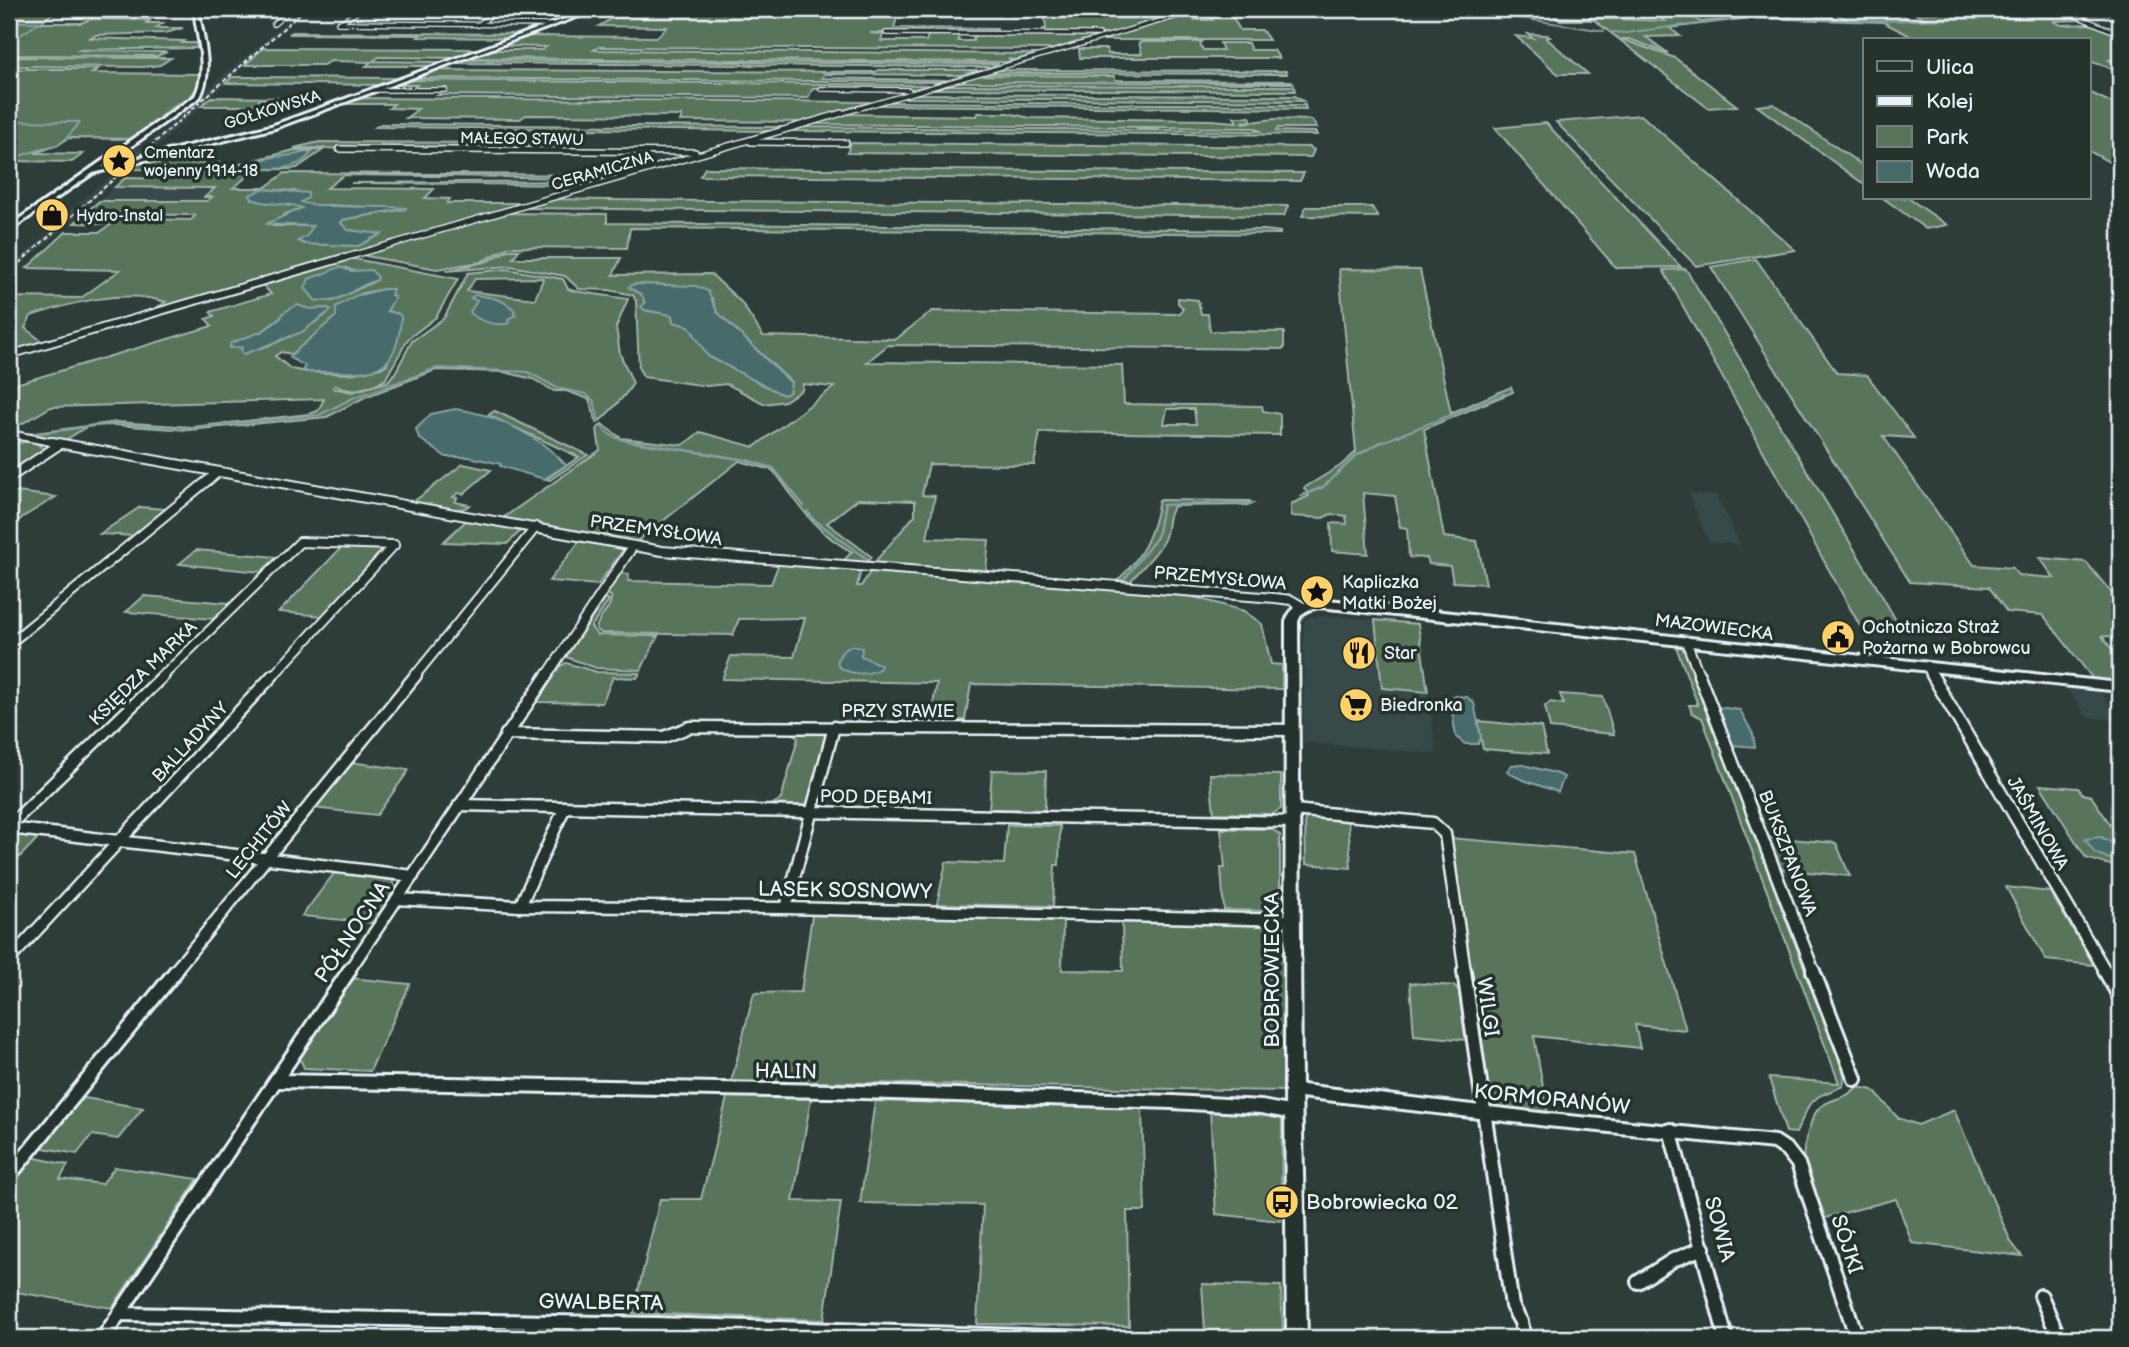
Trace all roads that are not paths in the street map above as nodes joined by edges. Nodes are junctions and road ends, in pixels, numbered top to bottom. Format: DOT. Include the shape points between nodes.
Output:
graph roads {
  1 [pos="195,9"];
  2 [pos="292,9"];
  3 [pos="362,9"];
  4 [pos="500,9"];
  5 [pos="596,9"];
  6 [pos="1201,9"];
  7 [pos="2060,9"];
  8 [pos="274,24"];
  9 [pos="478,25"];
  10 [pos="551,25"];
  11 [pos="886,33"];
  12 [pos="2120,34"];
  13 [pos="1112,35"];
  14 [pos="821,89"];
  15 [pos="374,90"];
  16 [pos="445,90"];
  17 [pos="914,91"];
  18 [pos="743,142"];
  19 [pos="846,143"];
  20 [pos="339,149"];
  21 [pos="704,153"];
  22 [pos="93,171"];
  23 [pos="9,229"];
  24 [pos="9,355"];
  25 [pos="9,434"];
  26 [pos="60,444"];
  27 [pos="218,472"];
  28 [pos="9,478"];
  29 [pos="536,527"];
  30 [pos="300,542"];
  31 [pos="633,546"];
  32 [pos="1303,607"];
  33 [pos="1686,641"];
  34 [pos="9,644"];
  35 [pos="1927,666"];
  36 [pos="2120,687"];
  37 [pos="834,727"];
  38 [pos="1292,730"];
  39 [pos="506,734"];
  40 [pos="459,805"];
  41 [pos="565,807"];
  42 [pos="813,813"];
  43 [pos="1293,816"];
  44 [pos="9,827"];
  45 [pos="119,841"];
  46 [pos="267,858"];
  47 [pos="413,876"];
  48 [pos="397,900"];
  49 [pos="520,906"];
  50 [pos="786,908"];
  51 [pos="1293,920"];
  52 [pos="9,960"];
  53 [pos="2120,997"];
  54 [pos="1855,1079"];
  55 [pos="277,1081"];
  56 [pos="1293,1090"];
  57 [pos="1294,1112"];
  58 [pos="1484,1112"];
  59 [pos="1670,1130"];
  60 [pos="1798,1164"];
  61 [pos="9,1176"];
  62 [pos="1703,1248"];
  63 [pos="1638,1282"];
  64 [pos="2040,1296"];
  65 [pos="120,1314"];
  66 [pos="654,1331"];
  67 [pos="103,1338"];
  68 [pos="1081,1338"];
  69 [pos="1297,1338"];
  70 [pos="1524,1338"];
  71 [pos="1726,1338"];
  72 [pos="1857,1338"];
  73 [pos="2059,1338"];
  1 -- 22 [label="street" via="205,76 202,90 181,110"];
  2 -- 8 [label="street"];
  3 -- 9 [label="street" via="338,23"];
  4 -- 9 [label="street"];
  5 -- 10 [label="street, GOŁKOWSKA"];
  6 -- 13 [label="street, CERAMICZNA"];
  7 -- 12 [label="street"];
  9 -- 10 [label="street"];
  10 -- 15 [label="street, GOŁKOWSKA"];
  11 -- 13 [label="street"];
  13 -- 17 [label="street, CERAMICZNA"];
  14 -- 17 [label="street"];
  15 -- 16 [label="street"];
  15 -- 22 [label="street, GOŁKOWSKA" via="265,129"];
  17 -- 18 [label="street, CERAMICZNA"];
  18 -- 19 [label="street"];
  18 -- 21 [label="street, CERAMICZNA"];
  20 -- 21 [label="street, MAŁEGO STAWU"];
  21 -- 24 [label="street, CERAMICZNA"];
  22 -- 23 [label="street, GOŁKOWSKA"];
  25 -- 26 [label="street, PRZEMYSŁOWA"];
  26 -- 27 [label="street, PRZEMYSŁOWA"];
  26 -- 28 [label="street"];
  27 -- 29 [label="street, PRZEMYSŁOWA"];
  27 -- 34 [label="street"];
  29 -- 31 [label="street, PRZEMYSŁOWA"];
  29 -- 46 [label="street, LECHITÓW"];
  30 -- 44 [label="street, KSIĘDZA MARKA"];
  30 -- 45 [label="street, BALLADYNY" via="394,545"];
  31 -- 32 [label="street, PRZEMYSŁOWA" via="713,556 1275,598"];
  31 -- 39 [label="street, PÓŁNOCNA"];
  32 -- 33 [label="street, MAZOWIECKA" via="1319,603"];
  32 -- 38 [label="street, BOBROWIECKA" via="1292,622"];
  33 -- 35 [label="street, MAZOWIECKA"];
  33 -- 54 [label="street, BUKSZPANOWA"];
  35 -- 36 [label="street, MAZOWIECKA"];
  35 -- 53 [label="street, JAŚMINOWA"];
  37 -- 38 [label="street, PRZY STAWIE"];
  37 -- 39 [label="street, PRZY STAWIE" via="690,727 664,737"];
  37 -- 42 [label="street"];
  38 -- 43 [label="street, BOBROWIECKA"];
  39 -- 40 [label="street, PÓŁNOCNA"];
  40 -- 41 [label="street, POD DĘBAMI"];
  40 -- 47 [label="street, PÓŁNOCNA"];
  41 -- 42 [label="street, POD DĘBAMI"];
  41 -- 49 [label="street"];
  42 -- 43 [label="street, POD DĘBAMI"];
  42 -- 50 [label="street"];
  43 -- 51 [label="street, BOBROWIECKA"];
  43 -- 58 [label="street, WILGI" via="1441,827"];
  44 -- 45 [label="street"];
  45 -- 46 [label="street"];
  45 -- 52 [label="street, BALLADYNY"];
  46 -- 47 [label="street"];
  46 -- 61 [label="street, LECHITÓW"];
  47 -- 48 [label="street, PÓŁNOCNA"];
  48 -- 49 [label="street, LASEK SOSNOWY"];
  48 -- 55 [label="street, PÓŁNOCNA"];
  49 -- 50 [label="street, LASEK SOSNOWY"];
  50 -- 51 [label="street, LASEK SOSNOWY"];
  51 -- 56 [label="street, BOBROWIECKA"];
  55 -- 57 [label="street, HALIN" via="844,1091 1172,1102"];
  55 -- 65 [label="street, PÓŁNOCNA"];
  56 -- 57 [label="street, BOBROWIECKA"];
  56 -- 58 [label="street, KORMORANÓW"];
  57 -- 69 [label="street, BOBROWIECKA"];
  58 -- 59 [label="street, KORMORANÓW"];
  58 -- 70 [label="street, WILGI" via="1512,1306"];
  59 -- 60 [label="street, KORMORANÓW" via="1775,1142"];
  59 -- 62 [label="street, SOWIA"];
  60 -- 72 [label="street, SÓJKI"];
  62 -- 63 [label="street"];
  62 -- 71 [label="street, SOWIA"];
  64 -- 73 [label="street"];
  65 -- 66 [label="street, GWALBERTA"];
  65 -- 67 [label="street, PÓŁNOCNA"];
  66 -- 68 [label="street, GWALBERTA"];
}
